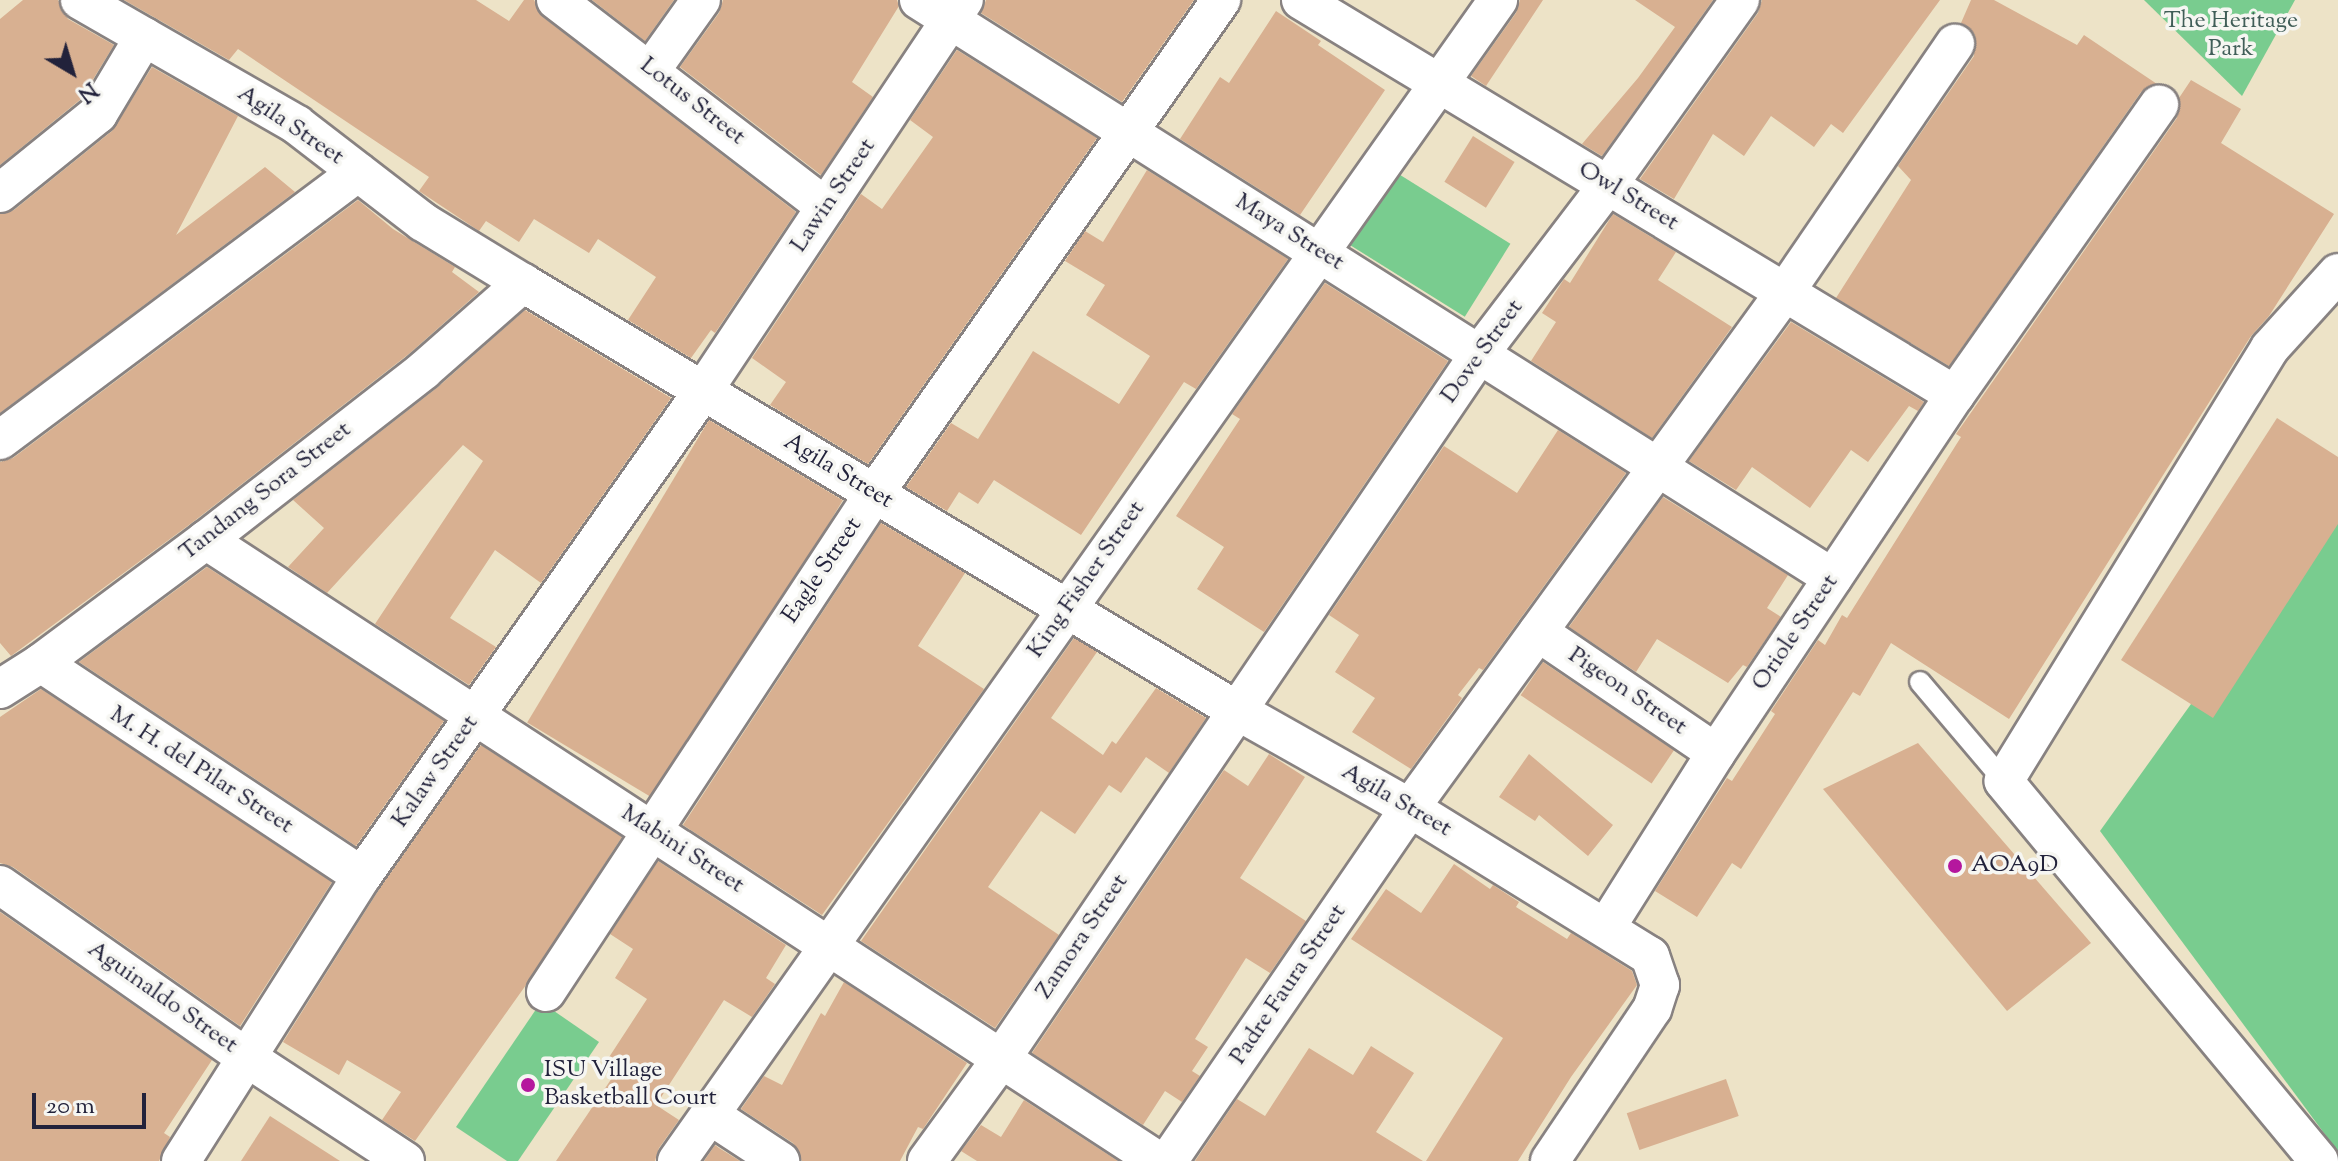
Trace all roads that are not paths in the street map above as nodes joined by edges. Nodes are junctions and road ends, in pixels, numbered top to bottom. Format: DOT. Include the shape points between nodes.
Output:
graph roads {
  1 [pos="80,0"];
  2 [pos="556,0"];
  3 [pos="701,0"];
  4 [pos="919,0"];
  5 [pos="1221,0"];
  6 [pos="1301,0"];
  7 [pos="1498,0"];
  8 [pos="1740,0"];
  9 [pos="958,10"];
  10 [pos="144,37"];
  11 [pos="1955,44"];
  12 [pos="651,70"];
  13 [pos="1438,83"];
  14 [pos="2159,105"];
  15 [pos="1126,131"];
  16 [pos="358,172"];
  17 [pos="1608,185"];
  18 [pos="0,193"];
  19 [pos="826,207"];
  20 [pos="1319,251"];
  21 [pos="2338,273"];
  22 [pos="523,283"];
  23 [pos="1785,292"];
  24 [pos="1480,353"];
  25 [pos="703,391"];
  26 [pos="1955,395"];
  27 [pos="0,440"];
  28 [pos="1660,466"];
  29 [pos="874,494"];
  30 [pos="206,540"];
  31 [pos="1833,578"];
  32 [pos="1067,609"];
  33 [pos="1538,632"];
  34 [pos="41,663"];
  35 [pos="1920,682"];
  36 [pos="0,689"];
  37 [pos="1236,710"];
  38 [pos="476,716"];
  39 [pos="1716,753"];
  40 [pos="2004,781"];
  41 [pos="1410,808"];
  42 [pos="650,830"];
  43 [pos="362,876"];
  44 [pos="0,885"];
  45 [pos="1607,926"];
  46 [pos="829,946"];
  47 [pos="546,992"];
  48 [pos="246,1057"];
  49 [pos="1001,1059"];
  50 [pos="710,1115"];
  51 [pos="181,1161"];
  52 [pos="405,1161"];
  53 [pos="677,1161"];
  54 [pos="780,1161"];
  55 [pos="927,1161"];
  56 [pos="1158,1161"];
  57 [pos="1168,1161"];
  58 [pos="1550,1161"];
  59 [pos="2319,1161"];
  1 -- 10 [label="street, Agila Street"];
  2 -- 12 [label="street, Lotus Street"];
  3 -- 12 [label="street"];
  4 -- 9 [label="street, Maya Street"];
  5 -- 15 [label="street, Eagle Street"];
  6 -- 13 [label="street, Owl Street"];
  7 -- 13 [label="street, King Fisher Street"];
  8 -- 17 [label="street, Dove Street"];
  9 -- 15 [label="street, Maya Street"];
  9 -- 19 [label="street, Lawin Street"];
  10 -- 16 [label="street, Agila Street" via="297,125"];
  10 -- 18 [label="street" via="98,114"];
  11 -- 23 [label="street"];
  12 -- 19 [label="street, Lotus Street"];
  13 -- 17 [label="street, Owl Street"];
  13 -- 20 [label="street, King Fisher Street"];
  14 -- 26 [label="street, Oriole Street"];
  15 -- 20 [label="street, Maya Street"];
  15 -- 29 [label="street, Eagle Street"];
  16 -- 22 [label="street, Agila Street" via="423,222"];
  16 -- 27 [label="street"];
  17 -- 23 [label="street, Owl Street"];
  17 -- 24 [label="street, Dove Street"];
  19 -- 25 [label="street, Lawin Street"];
  20 -- 24 [label="street, Maya Street"];
  20 -- 32 [label="street, King Fisher Street"];
  21 -- 40 [label="street" via="2270,348"];
  22 -- 25 [label="street, Agila Street"];
  22 -- 30 [label="street, Tandang Sora Street" via="424,370"];
  23 -- 26 [label="street, Owl Street"];
  23 -- 28 [label="street"];
  24 -- 28 [label="street, Maya Street"];
  24 -- 37 [label="street, Dove Street"];
  25 -- 29 [label="street, Agila Street"];
  25 -- 38 [label="street, Kalaw Street"];
  26 -- 31 [label="street, Oriole Street"];
  28 -- 31 [label="street, Maya Street"];
  28 -- 33 [label="street"];
  29 -- 32 [label="street, Agila Street"];
  29 -- 42 [label="street, Eagle Street"];
  30 -- 34 [label="street, Tandang Sora Street"];
  30 -- 38 [label="street, Mabini Street"];
  31 -- 39 [label="street, Oriole Street"];
  32 -- 37 [label="street, Agila Street"];
  32 -- 46 [label="street, King Fisher Street"];
  33 -- 39 [label="street, Pigeon Street"];
  33 -- 41 [label="street"];
  34 -- 36 [label="street, Tandang Sora Street"];
  34 -- 43 [label="street, M. H. del Pilar Street"];
  35 -- 40 [label="lane"];
  37 -- 41 [label="street, Agila Street"];
  37 -- 49 [label="street, Zamora Street"];
  38 -- 42 [label="street, Mabini Street"];
  38 -- 43 [label="street, Kalaw Street"];
  39 -- 45 [label="street, Oriole Street"];
  40 -- 59 [label="street"];
  41 -- 45 [label="street, Agila Street"];
  41 -- 57 [label="street, Padre Faura Street"];
  42 -- 46 [label="street, Mabini Street"];
  42 -- 47 [label="street, Eagle Street"];
  43 -- 48 [label="street, Kalaw Street"];
  44 -- 48 [label="street, Aguinaldo Street"];
  45 -- 58 [label="street" via="1650,956 1660,985 1652,1009"];
  46 -- 49 [label="street, Mabini Street"];
  46 -- 50 [label="street, King Fisher Street"];
  48 -- 51 [label="street, Kalaw Street"];
  48 -- 52 [label="street, Aguinaldo Street"];
  49 -- 55 [label="street, Zamora Street"];
  49 -- 56 [label="street, Mabini Street"];
  50 -- 53 [label="street, King Fisher Street"];
  50 -- 54 [label="street"];
}
